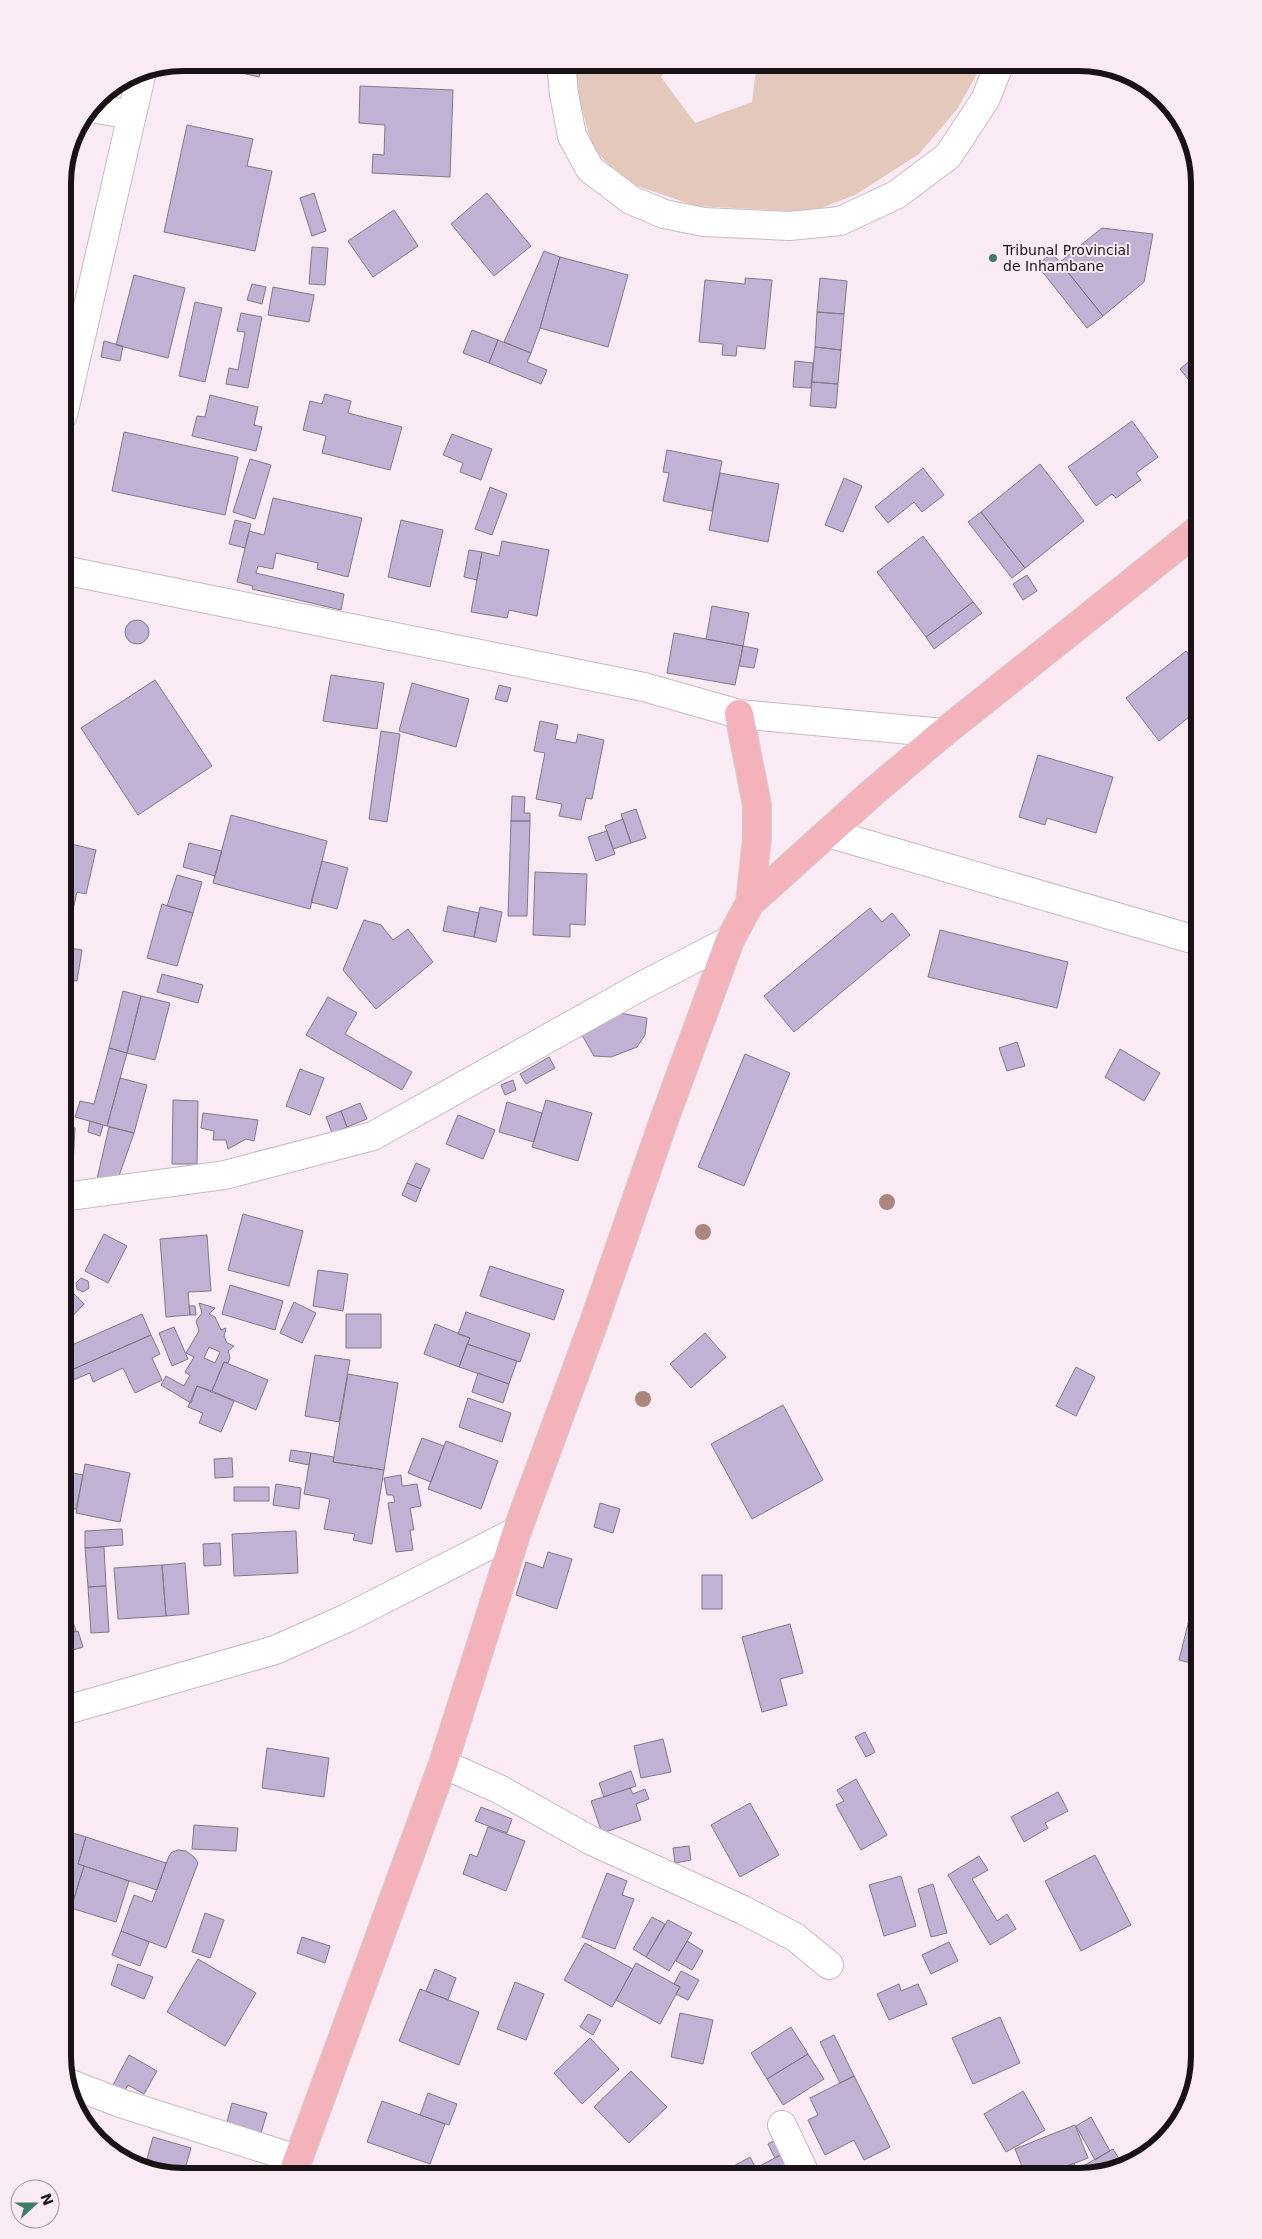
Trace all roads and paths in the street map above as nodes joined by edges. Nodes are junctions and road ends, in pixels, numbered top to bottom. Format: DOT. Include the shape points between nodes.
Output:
graph roads {
  1 [pos="562,71"];
  2 [pos="997,71"];
  3 [pos="140,80"];
  4 [pos="99,109"];
  5 [pos="132,115"];
  6 [pos="71,380"];
  7 [pos="1191,536"];
  8 [pos="71,572"];
  9 [pos="738,714"];
  10 [pos="943,733"];
  11 [pos="828,833"];
  12 [pos="750,903"];
  13 [pos="1191,938"];
  14 [pos="730,940"];
  15 [pos="71,1196"];
  16 [pos="517,1531"];
  17 [pos="71,1708"];
  18 [pos="443,1764"];
  19 [pos="829,1965"];
  20 [pos="75,2086"];
  21 [pos="782,2125"];
  22 [pos="295,2168"];
  23 [pos="802,2168"];
  1 -- 2 [label="street" via="572,136 590,169 632,200 664,214 704,222 789,226 840,221 896,195 948,156 985,100"];
  3 -- 5 [label="street"];
  4 -- 5 [label="street"];
  5 -- 6 [label="street"];
  7 -- 10 [label="main road"];
  8 -- 9 [label="street" via="644,687"];
  9 -- 10 [label="street"];
  9 -- 12 [label="main road" via="757,805"];
  10 -- 11 [label="main road"];
  11 -- 12 [label="main road"];
  11 -- 13 [label="street"];
  12 -- 14 [label="main road"];
  14 -- 15 [label="street" via="373,1136 225,1175"];
  14 -- 16 [label="main road"];
  16 -- 17 [label="street" via="347,1618 275,1650"];
  16 -- 18 [label="main road"];
  18 -- 19 [label="street" via="499,1789 590,1840 795,1937"];
  18 -- 22 [label="main road"];
  20 -- 22 [label="street"];
  21 -- 23 [label="street"];
}
